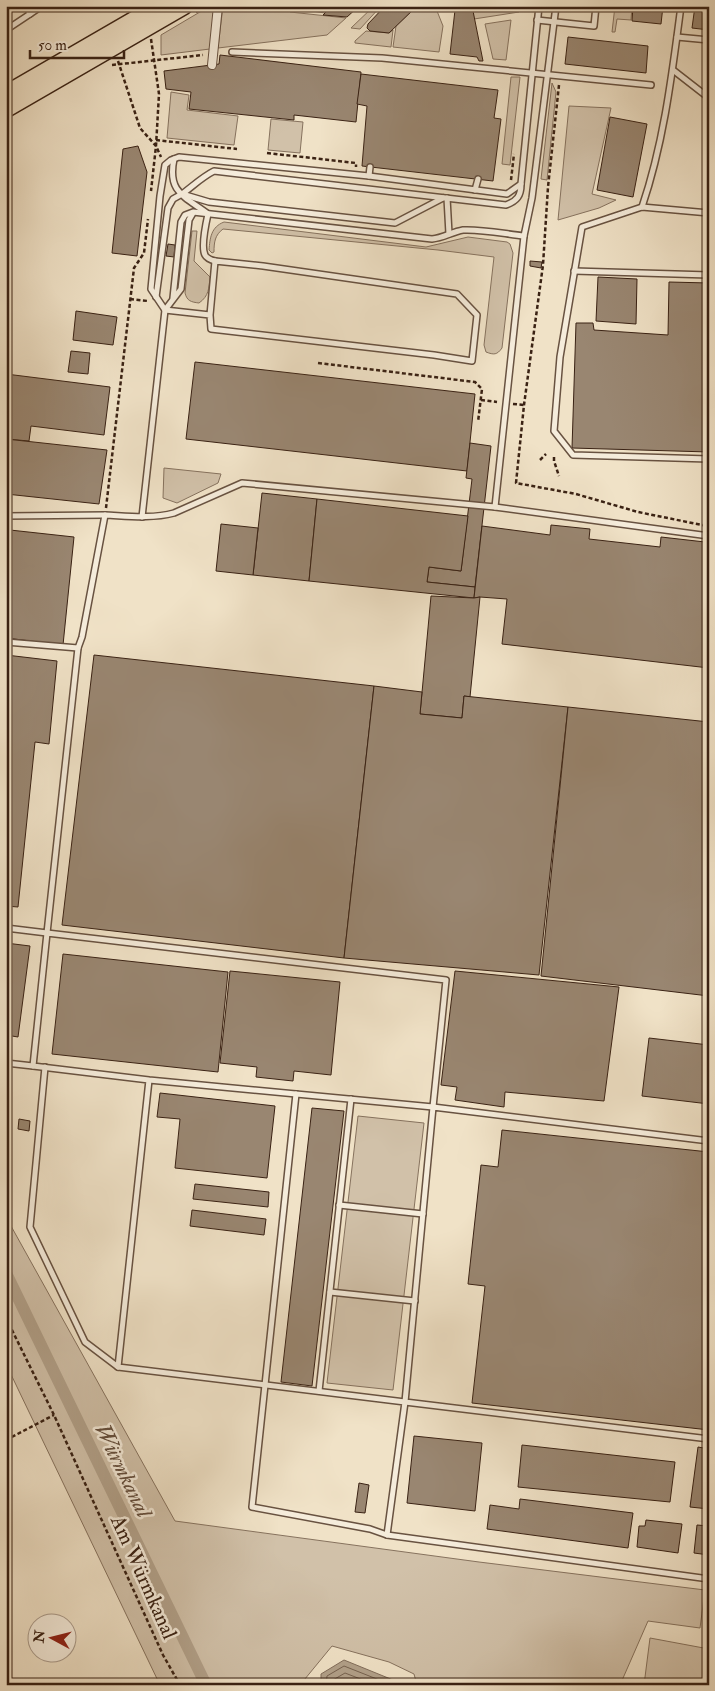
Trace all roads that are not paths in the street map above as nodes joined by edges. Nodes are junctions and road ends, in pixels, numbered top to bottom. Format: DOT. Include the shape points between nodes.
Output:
graph roads {
  1 [pos="27,6"];
  2 [pos="42,6"];
  3 [pos="158,6"];
  4 [pos="184,6"];
  5 [pos="218,6"];
  6 [pos="539,6"];
  7 [pos="556,6"];
  8 [pos="596,6"];
  9 [pos="681,6"];
  10 [pos="30,14"];
  11 [pos="537,20"];
  12 [pos="554,22"];
  13 [pos="6,30"];
  14 [pos="677,37"];
  15 [pos="709,40"];
  16 [pos="232,52"];
  17 [pos="212,65"];
  18 [pos="673,70"];
  19 [pos="532,74"];
  20 [pos="547,75"];
  21 [pos="651,85"];
  22 [pos="6,94"];
  23 [pos="709,98"];
  24 [pos="6,109"];
  25 [pos="174,159"];
  26 [pos="370,167"];
  27 [pos="369,176"];
  28 [pos="478,179"];
  29 [pos="521,184"];
  30 [pos="475,190"];
  31 [pos="182,194"];
  32 [pos="445,198"];
  33 [pos="642,207"];
  34 [pos="709,213"];
  35 [pos="208,214"];
  36 [pos="449,234"];
  37 [pos="524,236"];
  38 [pos="215,261"];
  39 [pos="574,271"];
  40 [pos="709,275"];
  41 [pos="156,297"];
  42 [pos="165,310"];
  43 [pos="210,315"];
  44 [pos="709,459"];
  45 [pos="495,507"];
  46 [pos="105,515"];
  47 [pos="6,516"];
  48 [pos="142,517"];
  49 [pos="709,536"];
  50 [pos="6,642"];
  51 [pos="78,648"];
  52 [pos="6,928"];
  53 [pos="47,933"];
  54 [pos="6,1063"];
  55 [pos="33,1066"];
  56 [pos="45,1068"];
  57 [pos="149,1080"];
  58 [pos="296,1094"];
  59 [pos="351,1099"];
  60 [pos="433,1107"];
  61 [pos="709,1141"];
  62 [pos="339,1205"];
  63 [pos="423,1214"];
  64 [pos="330,1292"];
  65 [pos="415,1302"];
  66 [pos="118,1367"];
  67 [pos="266,1385"];
  68 [pos="319,1391"];
  69 [pos="405,1402"];
  70 [pos="709,1439"];
  71 [pos="387,1535"];
  72 [pos="709,1579"];
  1 -- 10 [label="lane"];
  2 -- 10 [label="lane"];
  3 -- 22 [label="main road"];
  4 -- 24 [label="main road"];
  5 -- 17 [label="street"];
  6 -- 11 [label="lane"];
  7 -- 12 [label="lane"];
  8 -- 12 [label="lane" via="594,26"];
  9 -- 14 [label="lane"];
  10 -- 13 [label="lane"];
  11 -- 12 [label="lane"];
  11 -- 19 [label="lane"];
  12 -- 20 [label="lane"];
  14 -- 15 [label="lane"];
  14 -- 18 [label="lane"];
  16 -- 19 [label="lane" via="382,58"];
  18 -- 23 [label="lane"];
  18 -- 33 [label="lane" via="660,144"];
  19 -- 20 [label="lane"];
  19 -- 29 [label="lane"];
  20 -- 21 [label="lane"];
  20 -- 37 [label="lane" via="531,207"];
  25 -- 27 [label="lane"];
  25 -- 31 [label="lane" via="171,173 174,185"];
  25 -- 41 [label="lane" via="165,165 160,196 151,289"];
  26 -- 27 [label="lane"];
  27 -- 30 [label="lane"];
  28 -- 30 [label="lane"];
  29 -- 30 [label="lane" via="506,194"];
  29 -- 32 [label="lane" via="516,201 506,205"];
  31 -- 32 [label="lane" via="210,202 395,223"];
  31 -- 32 [label="lane" via="214,171"];
  31 -- 35 [label="lane"];
  31 -- 41 [label="lane" via="173,199 168,208"];
  32 -- 36 [label="lane"];
  33 -- 34 [label="lane"];
  33 -- 39 [label="lane" via="582,227"];
  35 -- 36 [label="lane" via="432,239"];
  35 -- 38 [label="lane" via="204,255"];
  35 -- 42 [label="lane" via="193,212 188,220 181,289"];
  36 -- 37 [label="lane" via="464,230"];
  37 -- 45 [label="lane"];
  38 -- 43 [label="lane"];
  38 -- 43 [label="lane" via="457,294 477,315 472,361 212,330"];
  39 -- 40 [label="lane"];
  39 -- 44 [label="lane" via="560,357 554,431 573,455"];
  41 -- 42 [label="lane"];
  42 -- 43 [label="lane"];
  42 -- 48 [label="lane"];
  45 -- 48 [label="lane" via="242,483 174,513"];
  45 -- 49 [label="lane"];
  46 -- 47 [label="lane"];
  46 -- 48 [label="lane"];
  46 -- 51 [label="lane"];
  50 -- 51 [label="lane"];
  51 -- 53 [label="lane"];
  52 -- 53 [label="lane"];
  53 -- 55 [label="lane"];
  53 -- 60 [label="lane" via="446,980"];
  54 -- 55 [label="lane"];
  55 -- 56 [label="lane"];
  56 -- 57 [label="lane"];
  56 -- 66 [label="lane" via="30,1227 85,1342"];
  57 -- 58 [label="lane"];
  57 -- 66 [label="lane"];
  58 -- 59 [label="lane"];
  58 -- 67 [label="lane"];
  59 -- 60 [label="lane"];
  59 -- 62 [label="lane"];
  60 -- 61 [label="lane"];
  60 -- 63 [label="lane"];
  62 -- 63 [label="lane"];
  62 -- 64 [label="lane"];
  63 -- 65 [label="lane"];
  64 -- 65 [label="lane"];
  64 -- 68 [label="lane"];
  65 -- 69 [label="lane"];
  66 -- 67 [label="lane"];
  67 -- 68 [label="lane"];
  67 -- 71 [label="lane" via="252,1507"];
  68 -- 69 [label="lane"];
  69 -- 70 [label="lane"];
  69 -- 71 [label="lane"];
  71 -- 72 [label="lane"];
}
